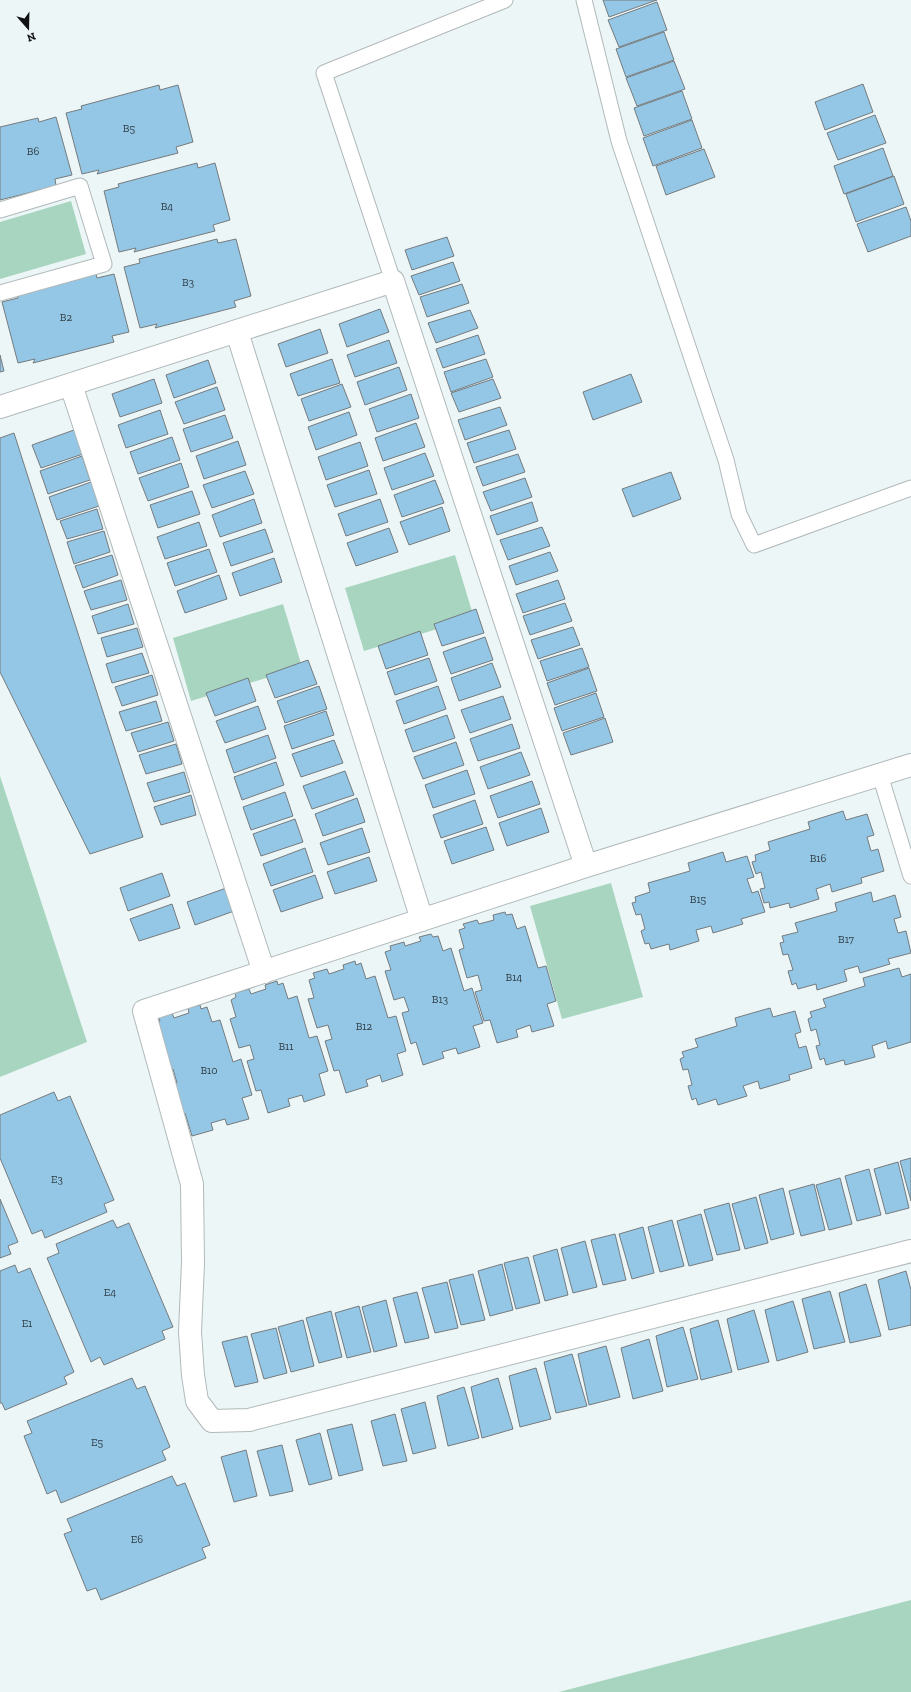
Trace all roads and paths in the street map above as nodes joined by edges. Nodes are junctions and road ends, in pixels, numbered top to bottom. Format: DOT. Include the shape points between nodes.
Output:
graph roads {
  1 [pos="504,0"];
  2 [pos="584,0"];
  3 [pos="0,210"];
  4 [pos="393,281"];
  5 [pos="0,293"];
  6 [pos="237,332"];
  7 [pos="70,385"];
  8 [pos="0,407"];
  9 [pos="911,488"];
  10 [pos="911,765"];
  11 [pos="880,775"];
  12 [pos="586,866"];
  13 [pos="911,876"];
  14 [pos="422,920"];
  15 [pos="264,972"];
  16 [pos="911,1251"];
  1 -- 4 [label="lane" via="324,74"];
  2 -- 9 [label="lane" via="619,141 724,452 739,514 754,545"];
  3 -- 5 [label="lane" via="80,186 104,264"];
  4 -- 6 [label="street"];
  4 -- 12 [label="street"];
  6 -- 7 [label="street"];
  6 -- 14 [label="street"];
  7 -- 8 [label="street"];
  7 -- 15 [label="street"];
  10 -- 11 [label="street"];
  11 -- 12 [label="street"];
  11 -- 13 [label="lane"];
  12 -- 14 [label="street"];
  14 -- 15 [label="street"];
  15 -- 16 [label="street" via="144,1011 192,1184 192,1375 197,1401 212,1421 249,1420"];
}
